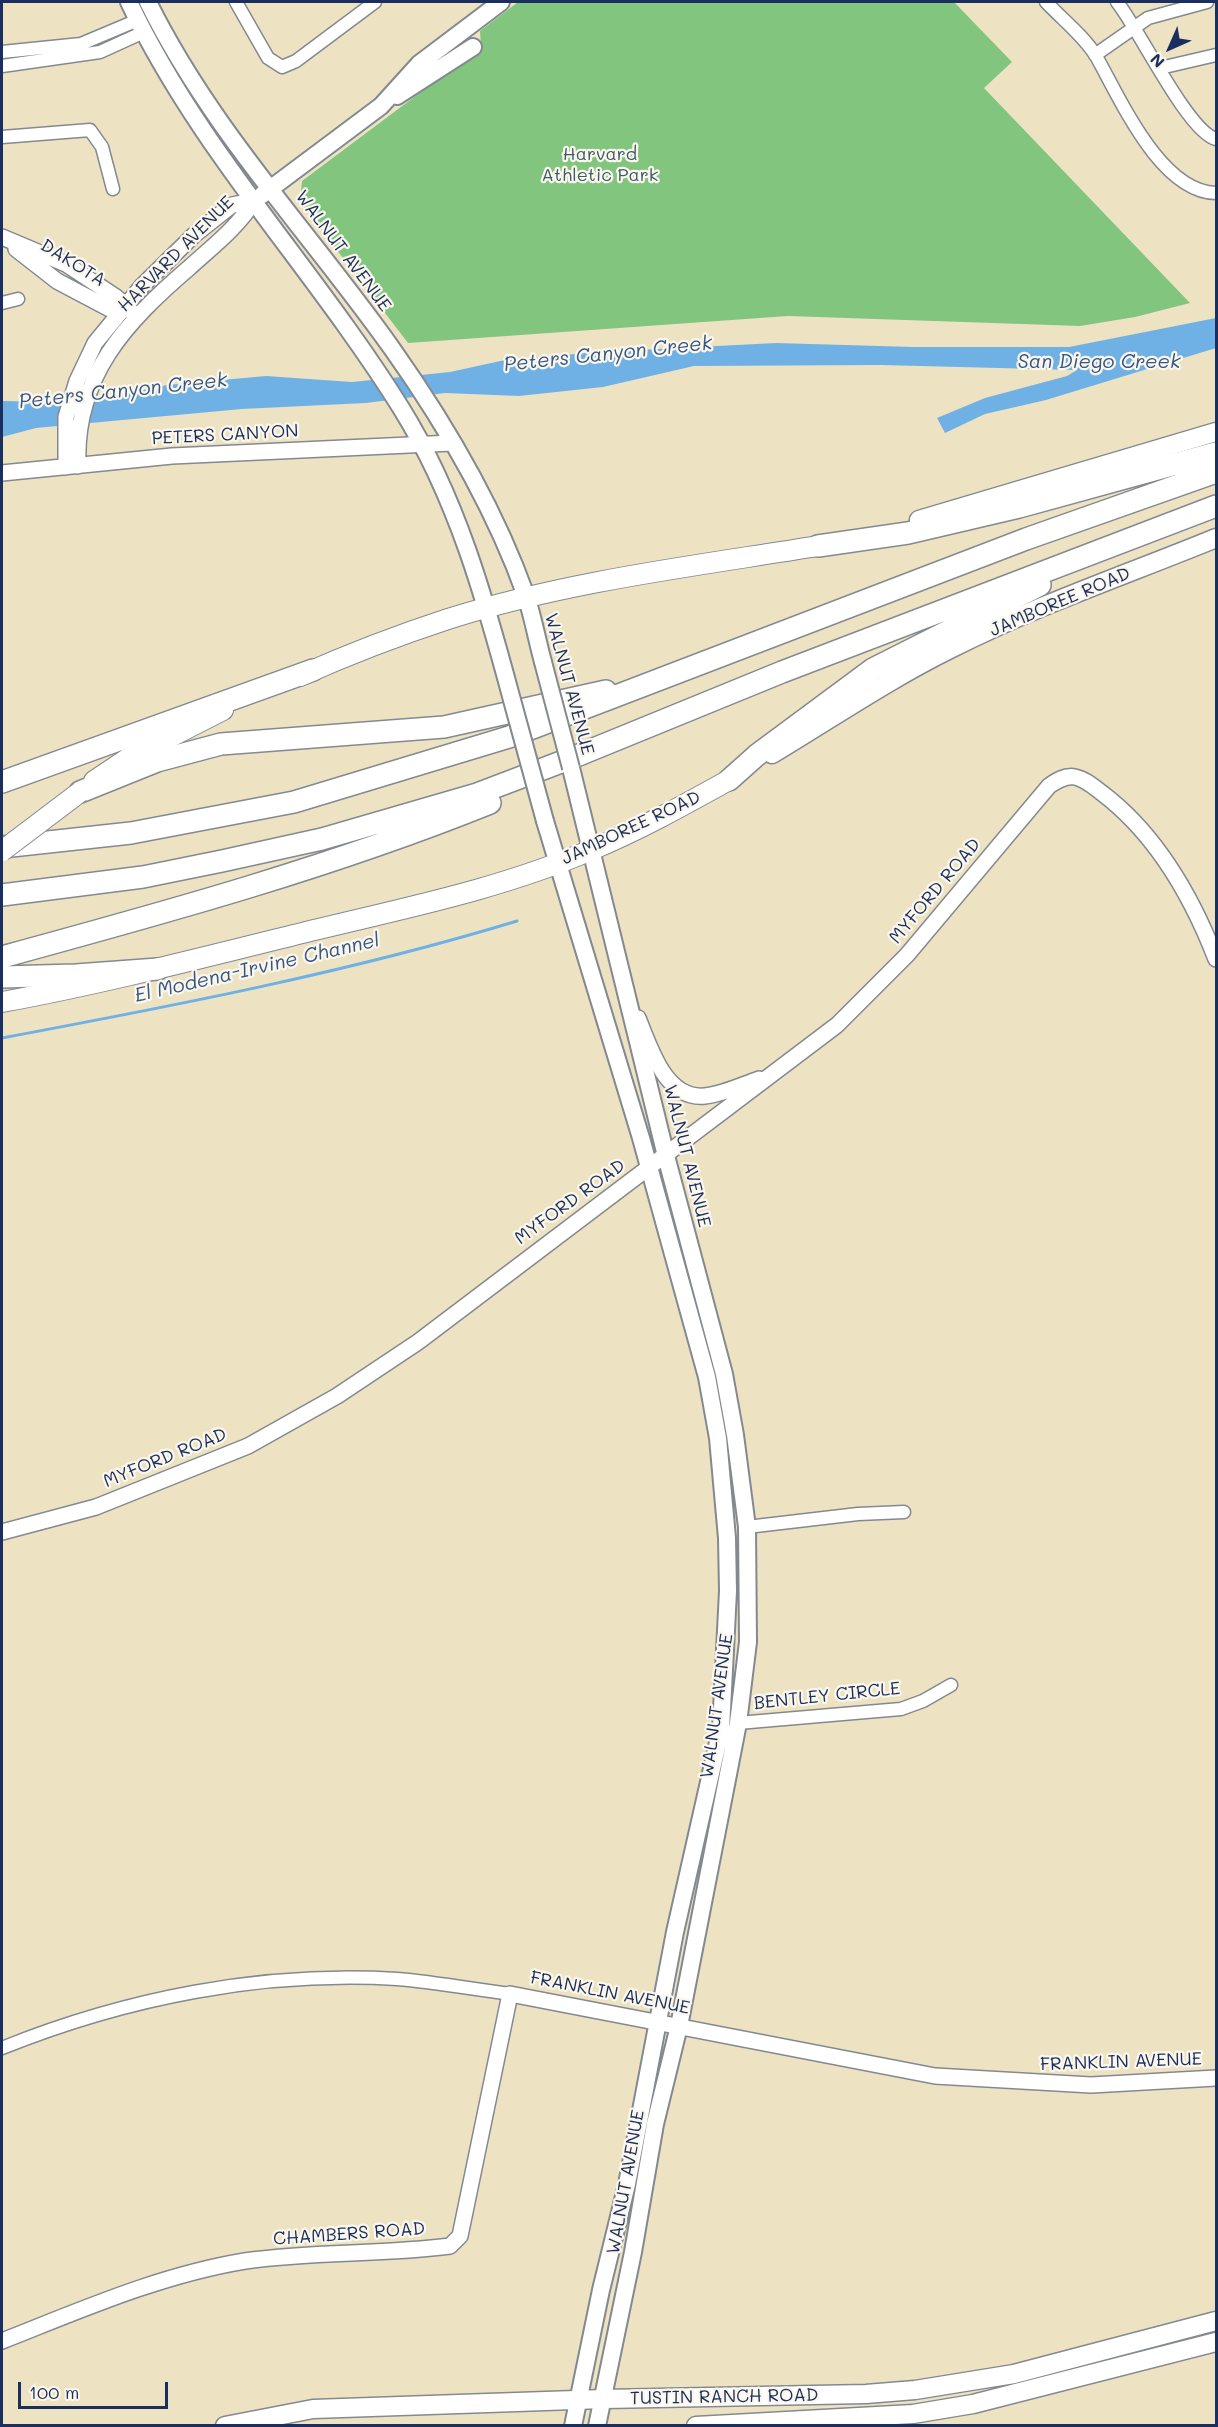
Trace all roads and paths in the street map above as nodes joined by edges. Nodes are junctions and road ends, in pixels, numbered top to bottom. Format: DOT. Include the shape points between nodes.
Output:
graph roads {
  1 [pos="129,2"];
  2 [pos="148,2"];
  3 [pos="236,2"];
  4 [pos="375,2"];
  5 [pos="501,2"];
  6 [pos="1046,2"];
  7 [pos="1117,2"];
  8 [pos="1207,2"];
  9 [pos="141,26"];
  10 [pos="1135,27"];
  11 [pos="473,47"];
  12 [pos="3,52"];
  13 [pos="1095,55"];
  14 [pos="1216,55"];
  15 [pos="4,66"];
  16 [pos="1160,68"];
  17 [pos="381,106"];
  18 [pos="2,137"];
  19 [pos="1216,139"];
  20 [pos="270,188"];
  21 [pos="113,189"];
  22 [pos="1216,193"];
  23 [pos="254,201"];
  24 [pos="3,238"];
  25 [pos="60,262"];
  26 [pos="54,278"];
  27 [pos="18,300"];
  28 [pos="2,303"];
  29 [pos="124,307"];
  30 [pos="138,317"];
  31 [pos="82,386"];
  32 [pos="1216,432"];
  33 [pos="452,443"];
  34 [pos="420,444"];
  35 [pos="1216,453"];
  36 [pos="72,466"];
  37 [pos="1216,471"];
  38 [pos="2,473"];
  39 [pos="1216,506"];
  40 [pos="1216,538"];
  41 [pos="819,546"];
  42 [pos="1078,560"];
  43 [pos="527,598"];
  44 [pos="487,609"];
  45 [pos="313,670"];
  46 [pos="643,688"];
  47 [pos="664,721"];
  48 [pos="729,780"];
  49 [pos="2,782"];
  50 [pos="80,792"];
  51 [pos="2,849"];
  52 [pos="592,850"];
  53 [pos="558,863"];
  54 [pos="2,895"];
  55 [pos="2,957"];
  56 [pos="1216,959"];
  57 [pos="158,969"];
  58 [pos="2,977"];
  59 [pos="623,982"];
  60 [pos="2,1002"];
  61 [pos="770,1075"];
  62 [pos="666,1156"];
  63 [pos="649,1168"];
  64 [pos="904,1512"];
  65 [pos="747,1527"];
  66 [pos="2,1532"];
  67 [pos="951,1685"];
  68 [pos="738,1723"];
  69 [pos="510,1994"];
  70 [pos="657,2022"];
  71 [pos="679,2026"];
  72 [pos="2,2048"];
  73 [pos="1216,2078"];
  74 [pos="614,2237"];
  75 [pos="635,2240"];
  76 [pos="1216,2321"];
  77 [pos="2,2341"];
  78 [pos="1216,2342"];
  79 [pos="604,2399"];
  80 [pos="580,2400"];
  81 [pos="225,2426"];
  82 [pos="573,2426"];
  83 [pos="597,2426"];
  84 [pos="696,2426"];
  1 -- 9 [label="main road, WALNUT AVENUE"];
  2 -- 20 [label="main road, WALNUT AVENUE" via="211,110"];
  3 -- 4 [label="street" via="268,58 282,67 296,61"];
  5 -- 17 [label="main road, HARVARD AVENUE" via="419,64"];
  6 -- 13 [label="street"];
  7 -- 10 [label="street"];
  8 -- 10 [label="street" via="1162,13"];
  9 -- 12 [label="street" via="81,44"];
  9 -- 15 [label="street" via="100,52"];
  9 -- 23 [label="main road, WALNUT AVENUE" via="185,102"];
  10 -- 13 [label="street"];
  10 -- 16 [label="street"];
  11 -- 17 [label="main road"];
  12 -- 15 [label="street"];
  13 -- 22 [label="street" via="1142,140 1192,189"];
  14 -- 16 [label="street"];
  16 -- 19 [label="street" via="1182,106"];
  17 -- 20 [label="main road, HARVARD AVENUE"];
  18 -- 21 [label="street" via="90,130 102,147"];
  20 -- 23 [label="main road, HARVARD AVENUE"];
  20 -- 33 [label="main road, WALNUT AVENUE" via="404,366"];
  23 -- 29 [label="street, HARVARD AVENUE" via="232,205 194,235"];
  23 -- 30 [label="street, HARVARD AVENUE" via="242,221"];
  23 -- 34 [label="main road, WALNUT AVENUE" via="375,369"];
  24 -- 25 [label="street, DAKOTA"];
  24 -- 26 [label="street, DAKOTA"];
  25 -- 26 [label="street"];
  25 -- 29 [label="street, DAKOTA" via="116,297"];
  26 -- 29 [label="street, DAKOTA" via="110,309"];
  27 -- 28 [label="street"];
  29 -- 30 [label="street, DAKOTA"];
  29 -- 31 [label="street, HARVARD AVENUE" via="95,344"];
  30 -- 31 [label="street, HARVARD AVENUE"];
  31 -- 36 [label="street, HARVARD AVENUE" via="66,417"];
  32 -- 41 [label="main road" via="940,515"];
  33 -- 34 [label="street, PETERS CANYON"];
  33 -- 43 [label="main road, WALNUT AVENUE" via="486,504"];
  34 -- 36 [label="street, PETERS CANYON" via="172,456"];
  34 -- 44 [label="main road, WALNUT AVENUE" via="467,546"];
  35 -- 41 [label="highway" via="1019,507 919,530"];
  36 -- 38 [label="street, PETERS CANYON"];
  37 -- 46 [label="highway" via="1026,539"];
  39 -- 42 [label="highway, JAMBOREE ROAD"];
  40 -- 48 [label="main road, JAMBOREE ROAD" via="952,648"];
  41 -- 43 [label="highway" via="613,579"];
  42 -- 47 [label="highway, JAMBOREE ROAD"];
  42 -- 48 [label="highway" via="1041,585 873,669"];
  43 -- 44 [label="highway"];
  43 -- 52 [label="main road, WALNUT AVENUE, bridge"];
  44 -- 45 [label="highway" via="448,619"];
  44 -- 53 [label="main road, WALNUT AVENUE, bridge"];
  45 -- 49 [label="highway"];
  45 -- 50 [label="highway" via="127,759"];
  46 -- 50 [label="highway" via="601,691 444,727 221,744 157,761"];
  46 -- 51 [label="highway" via="509,737 294,802 131,833"];
  47 -- 54 [label="highway" via="477,794 322,839 143,877"];
  47 -- 55 [label="highway" via="528,787 356,854 216,899"];
  48 -- 52 [label="highway, JAMBOREE ROAD"];
  50 -- 51 [label="highway, bridge"];
  52 -- 53 [label="highway, JAMBOREE ROAD"];
  52 -- 59 [label="main road, WALNUT AVENUE"];
  53 -- 57 [label="highway, JAMBOREE ROAD" via="450,897"];
  53 -- 63 [label="main road, WALNUT AVENUE"];
  56 -- 61 [label="street, MYFORD ROAD" via="1187,897 1143,829 1088,782 1073,777 1049,786 907,955 855,1009"];
  57 -- 58 [label="highway"];
  57 -- 60 [label="highway, JAMBOREE ROAD"];
  59 -- 61 [label="street" via="651,1049 677,1089 706,1096"];
  59 -- 62 [label="main road, WALNUT AVENUE"];
  61 -- 62 [label="street, MYFORD ROAD"];
  62 -- 63 [label="street, MYFORD ROAD"];
  62 -- 65 [label="main road, WALNUT AVENUE" via="723,1374"];
  63 -- 66 [label="street, MYFORD ROAD" via="417,1342 289,1424 248,1446 96,1507"];
  63 -- 70 [label="main road, WALNUT AVENUE" via="707,1377 718,1438 728,1538 729,1599 720,1729"];
  64 -- 65 [label="street"];
  65 -- 68 [label="main road, WALNUT AVENUE" via="748,1642"];
  67 -- 68 [label="street, BENTLEY CIRCLE" via="901,1709"];
  68 -- 71 [label="main road, WALNUT AVENUE"];
  69 -- 70 [label="street, FRANKLIN AVENUE"];
  69 -- 72 [label="street, FRANKLIN AVENUE" via="383,1979 232,1986 121,2008"];
  69 -- 77 [label="street, CHAMBERS ROAD" via="460,2236 450,2246 313,2253 242,2262 108,2298"];
  70 -- 71 [label="street, FRANKLIN AVENUE"];
  70 -- 74 [label="main road, WALNUT AVENUE"];
  71 -- 73 [label="street, FRANKLIN AVENUE" via="833,2058 962,2079 1091,2085"];
  71 -- 75 [label="main road, WALNUT AVENUE" via="655,2124"];
  74 -- 75 [label="main road"];
  74 -- 80 [label="main road, WALNUT AVENUE"];
  75 -- 79 [label="main road, WALNUT AVENUE"];
  76 -- 79 [label="main road, TUSTIN RANCH ROAD" via="1014,2374 915,2390"];
  78 -- 84 [label="main road, TUSTIN RANCH ROAD" via="973,2404 913,2414"];
  79 -- 80 [label="main road, TUSTIN RANCH ROAD"];
  79 -- 83 [label="main road, WALNUT AVENUE"];
  80 -- 81 [label="main road, TUSTIN RANCH ROAD" via="313,2409"];
  80 -- 82 [label="main road, WALNUT AVENUE"];
}
